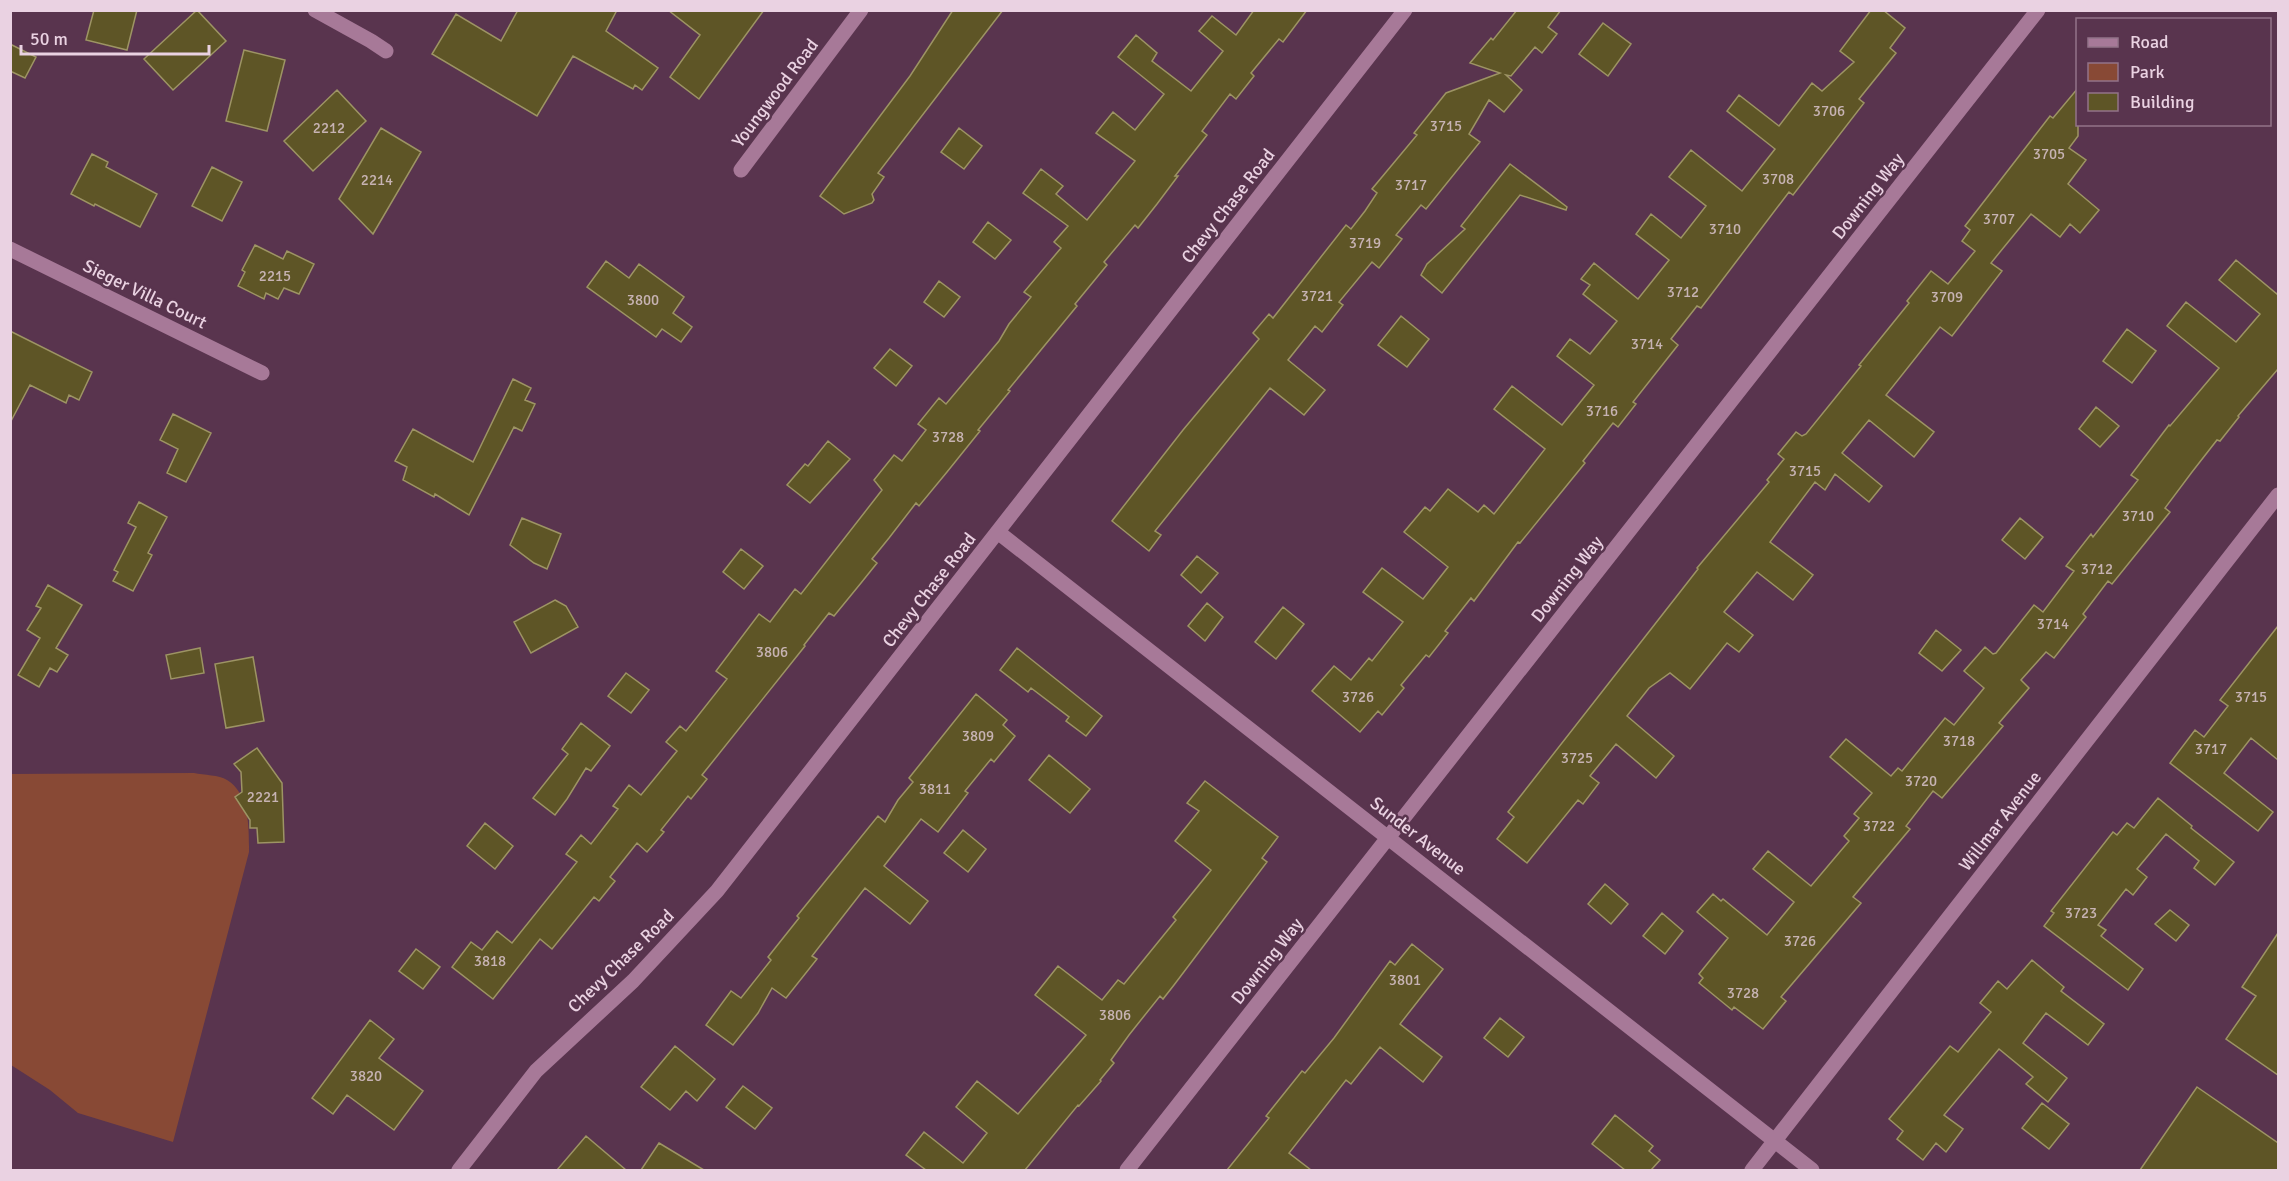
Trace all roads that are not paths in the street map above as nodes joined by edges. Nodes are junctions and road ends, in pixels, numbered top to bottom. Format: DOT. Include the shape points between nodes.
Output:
graph roads {
  1 [pos="315,10"];
  2 [pos="861,10"];
  3 [pos="1405,10"];
  4 [pos="2038,10"];
  5 [pos="386,51"];
  6 [pos="741,170"];
  7 [pos="10,249"];
  8 [pos="262,374"];
  9 [pos="2278,495"];
  10 [pos="999,533"];
  11 [pos="1389,837"];
  12 [pos="1775,1141"];
  13 [pos="459,1170"];
  14 [pos="1127,1170"];
  15 [pos="1752,1170"];
  16 [pos="1812,1170"];
  1 -- 5 [label="street"];
  2 -- 6 [label="street, Youngwood Road"];
  3 -- 10 [label="street, Chevy Chase Road"];
  4 -- 11 [label="street, Downing Way"];
  7 -- 8 [label="street, Sieger Villa Court"];
  9 -- 12 [label="street, Willmar Avenue"];
  10 -- 11 [label="street, Sunder Avenue"];
  10 -- 13 [label="street, Chevy Chase Road" via="717,891 633,981 536,1071"];
  11 -- 12 [label="street, Sunder Avenue"];
  11 -- 14 [label="street, Downing Way"];
  12 -- 15 [label="street, Willmar Avenue"];
  12 -- 16 [label="street, Sunder Avenue"];
}
